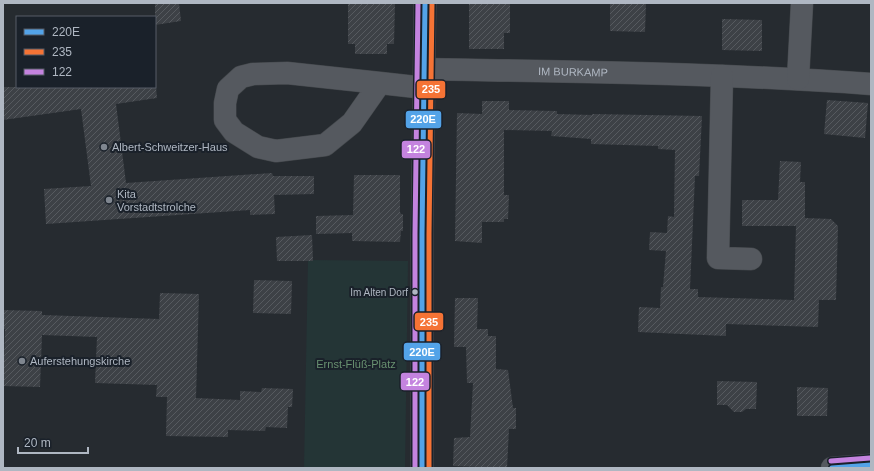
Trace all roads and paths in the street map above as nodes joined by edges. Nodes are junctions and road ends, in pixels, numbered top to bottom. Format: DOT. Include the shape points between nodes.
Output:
graph roads {
  1 [pos="425,3"];
  2 [pos="802,3"];
  3 [pos="722,76"];
  4 [pos="425,78"];
  5 [pos="798,79"];
  6 [pos="380,83"];
  7 [pos="871,84"];
  8 [pos="751,259"];
  9 [pos="871,465"];
  10 [pos="422,468"];
  11 [pos="832,468"];
  1 -- 4 [label="street"];
  2 -- 5 [label="street"];
  3 -- 4 [label="street, IM BURKAMP"];
  3 -- 5 [label="street, IM BURKAMP"];
  3 -- 8 [label="street" via="718,258"];
  4 -- 6 [label="street, IM BURKAMP"];
  4 -- 10 [label="street"];
  5 -- 7 [label="street, IM BURKAMP"];
  6 -- 6 [label="street, IM BURKAMP" via="287,73 252,74 241,77 228,89 225,120 234,132 258,147 276,151 325,145 352,123"];
  9 -- 11 [label="street"];
}
